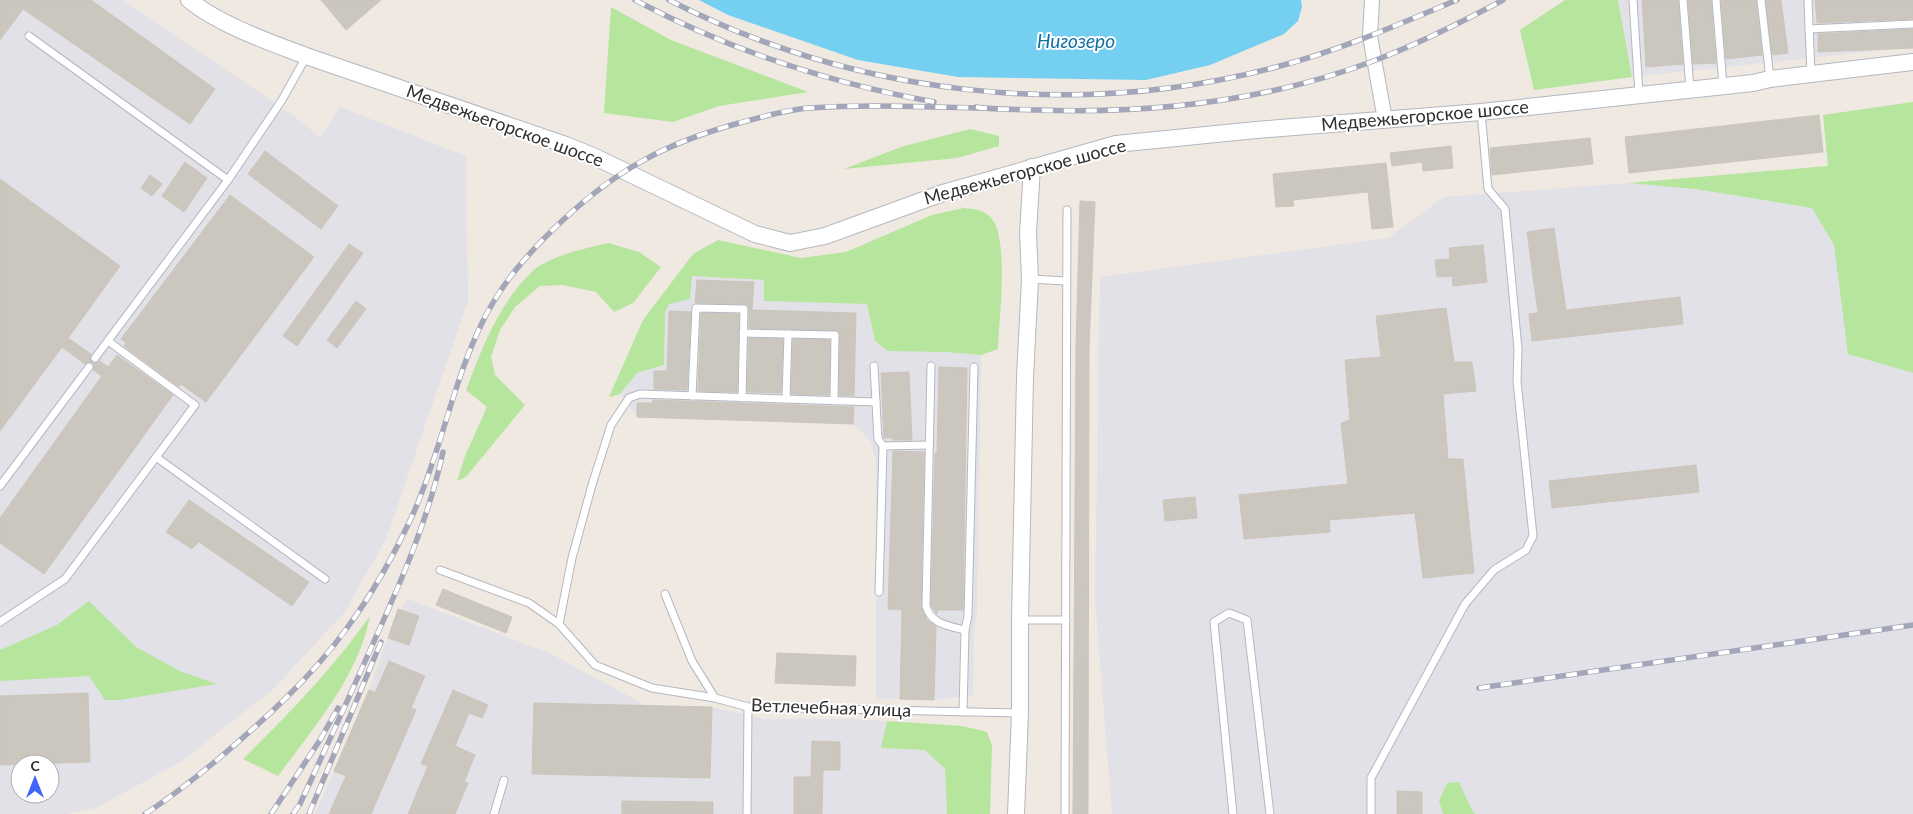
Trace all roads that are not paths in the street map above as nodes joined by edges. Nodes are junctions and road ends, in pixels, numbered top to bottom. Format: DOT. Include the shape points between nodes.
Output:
graph roads {
  1 [pos="189,0"];
  2 [pos="1372,0"];
  3 [pos="1633,0"];
  4 [pos="1683,0"];
  5 [pos="1716,0"];
  6 [pos="1761,0"];
  7 [pos="1808,0"];
  8 [pos="1913,24"];
  9 [pos="1809,28"];
  10 [pos="29,36"];
  11 [pos="306,56"];
  12 [pos="1913,62"];
  13 [pos="1812,74"];
  14 [pos="1770,79"];
  15 [pos="1723,86"];
  16 [pos="1690,89"];
  17 [pos="1639,95"];
  18 [pos="1481,112"];
  19 [pos="1385,120"];
  20 [pos="1032,167"];
  21 [pos="228,180"];
  22 [pos="1067,210"];
  23 [pos="1030,279"];
  24 [pos="1066,281"];
  25 [pos="744,333"];
  26 [pos="788,334"];
  27 [pos="108,341"];
  28 [pos="95,358"];
  29 [pos="874,366"];
  30 [pos="931,366"];
  31 [pos="89,367"];
  32 [pos="974,367"];
  33 [pos="692,396"];
  34 [pos="742,398"];
  35 [pos="786,399"];
  36 [pos="834,401"];
  37 [pos="876,402"];
  38 [pos="929,445"];
  39 [pos="883,446"];
  40 [pos="156,457"];
  41 [pos="0,486"];
  42 [pos="440,570"];
  43 [pos="325,579"];
  44 [pos="879,592"];
  45 [pos="665,594"];
  46 [pos="1020,620"];
  47 [pos="1066,620"];
  48 [pos="0,622"];
  49 [pos="559,624"];
  50 [pos="965,630"];
  51 [pos="715,698"];
  52 [pos="748,707"];
  53 [pos="963,712"];
  54 [pos="1020,714"];
  55 [pos="504,780"];
  56 [pos="494,814"];
  57 [pos="747,814"];
  58 [pos="1016,814"];
  59 [pos="1065,814"];
  60 [pos="1233,814"];
  61 [pos="1270,814"];
  62 [pos="1371,814"];
  1 -- 11 [label="street, Медвежьегорское шоссе" via="234,26"];
  2 -- 19 [label="street" via="1370,36"];
  3 -- 17 [label="lane"];
  4 -- 16 [label="lane"];
  5 -- 15 [label="lane"];
  6 -- 14 [label="lane"];
  7 -- 9 [label="lane"];
  8 -- 9 [label="lane"];
  9 -- 13 [label="lane"];
  10 -- 21 [label="lane"];
  11 -- 20 [label="street, Медвежьегорское шоссе" via="566,145 755,234 790,243 825,236 943,193"];
  11 -- 21 [label="lane" via="282,100"];
  12 -- 13 [label="street, Медвежьегорское шоссе"];
  13 -- 14 [label="street, Медвежьегорское шоссе"];
  14 -- 15 [label="street, Медвежьегорское шоссе"];
  15 -- 16 [label="street, Медвежьегорское шоссе"];
  16 -- 17 [label="street, Медвежьегорское шоссе"];
  17 -- 18 [label="street, Медвежьегорское шоссе"];
  18 -- 19 [label="street, Медвежьегорское шоссе"];
  18 -- 62 [label="lane" via="1488,189 1505,209 1518,349 1517,381 1533,536 1526,550 1494,570 1465,604 1371,778"];
  19 -- 20 [label="street, Медвежьегорское шоссе" via="1116,144"];
  20 -- 23 [label="street" via="1028,233"];
  21 -- 27 [label="lane"];
  22 -- 24 [label="lane"];
  23 -- 24 [label="lane"];
  23 -- 46 [label="street"];
  24 -- 47 [label="lane"];
  25 -- 26 [label="lane"];
  25 -- 33 [label="lane" via="744,309 696,308"];
  25 -- 34 [label="lane"];
  26 -- 35 [label="lane"];
  26 -- 36 [label="lane" via="835,335"];
  27 -- 28 [label="lane"];
  27 -- 40 [label="lane" via="195,405"];
  29 -- 37 [label="lane"];
  30 -- 38 [label="lane"];
  31 -- 41 [label="lane"];
  32 -- 50 [label="lane" via="968,616"];
  33 -- 34 [label="lane"];
  33 -- 49 [label="lane" via="640,394 629,398 611,425 572,558"];
  34 -- 35 [label="lane"];
  35 -- 36 [label="lane"];
  36 -- 37 [label="lane"];
  37 -- 39 [label="lane" via="878,439"];
  38 -- 39 [label="lane"];
  38 -- 50 [label="lane" via="926,606 928,614 939,624"];
  39 -- 44 [label="lane"];
  40 -- 43 [label="lane"];
  40 -- 48 [label="lane" via="65,579"];
  42 -- 49 [label="lane, Ветлечебная улица" via="529,603"];
  45 -- 51 [label="lane" via="692,661"];
  46 -- 47 [label="lane"];
  46 -- 54 [label="street"];
  47 -- 59 [label="lane"];
  49 -- 51 [label="lane, Ветлечебная улица" via="595,666 652,688"];
  50 -- 53 [label="lane"];
  51 -- 52 [label="lane, Ветлечебная улица"];
  52 -- 53 [label="lane, Ветлечебная улица"];
  52 -- 57 [label="lane"];
  53 -- 54 [label="lane, Ветлечебная улица"];
  54 -- 58 [label="street"];
  55 -- 56 [label="lane"];
  60 -- 61 [label="lane" via="1214,622 1230,613 1247,620"];
}
